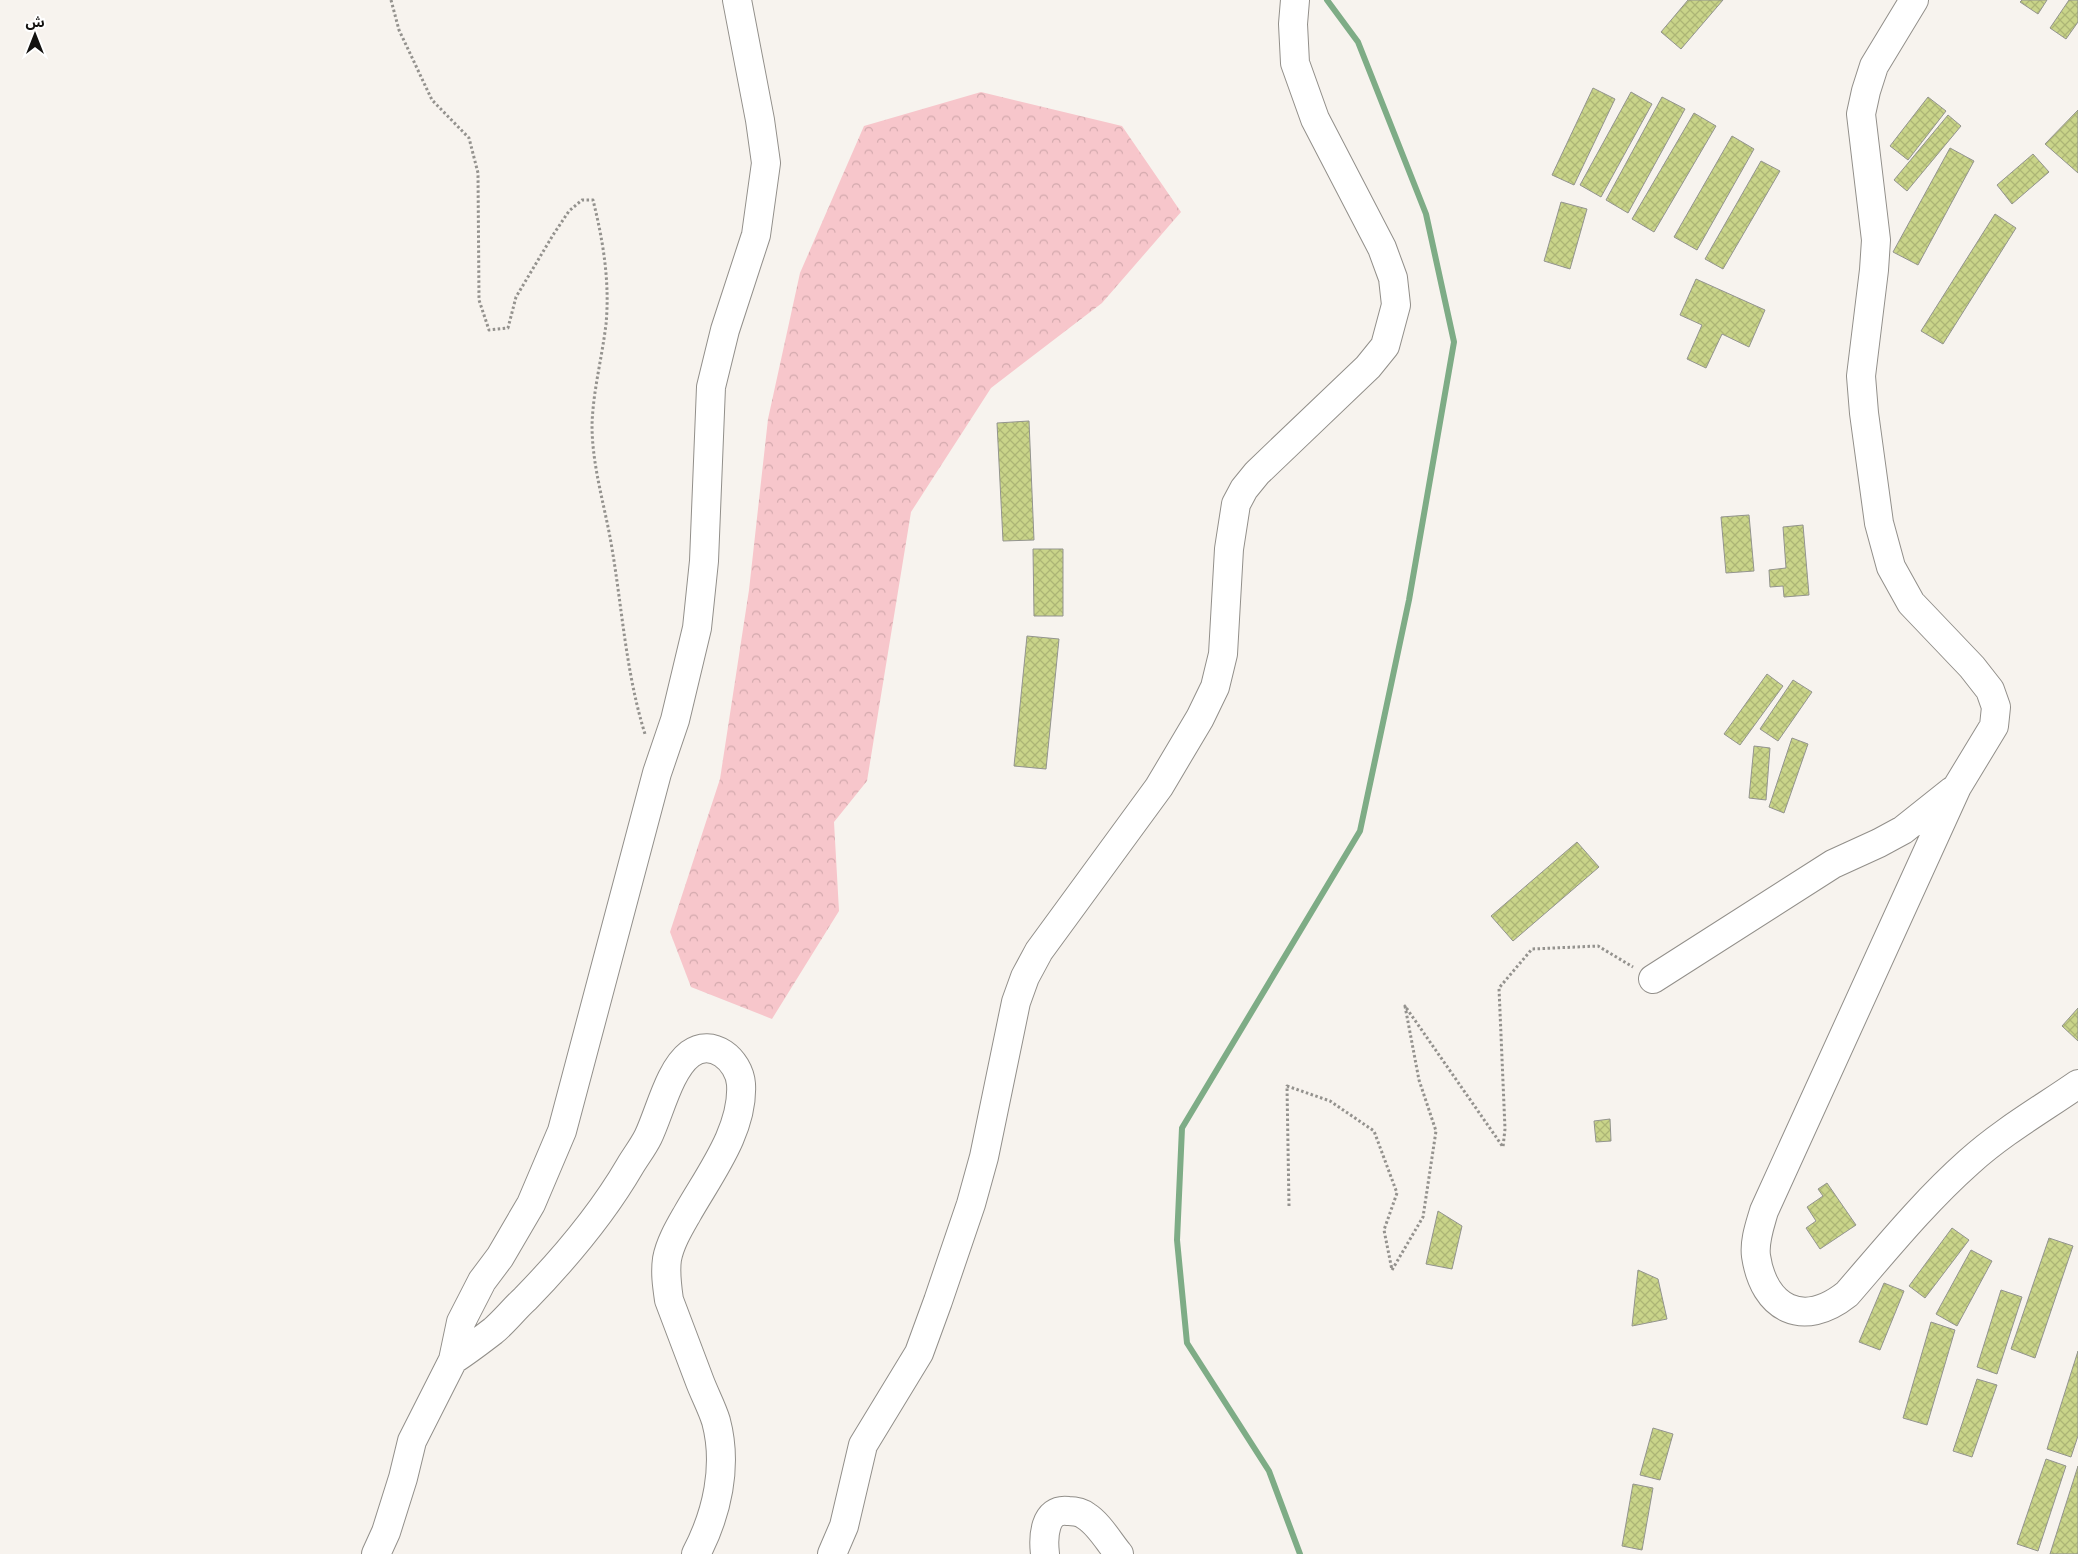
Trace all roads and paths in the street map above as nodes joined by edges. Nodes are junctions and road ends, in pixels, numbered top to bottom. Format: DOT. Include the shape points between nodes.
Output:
graph roads {
  1 [pos="391,0"];
  2 [pos="736,0"];
  3 [pos="1295,0"];
  4 [pos="1914,0"];
  5 [pos="646,738"];
  6 [pos="1957,787"];
  7 [pos="1653,979"];
  8 [pos="2078,1084"];
  9 [pos="1289,1206"];
  10 [pos="453,1360"];
  11 [pos="376,1554"];
  12 [pos="696,1554"];
  13 [pos="832,1554"];
  14 [pos="1045,1554"];
  15 [pos="1119,1554"];
  1 -- 5 [label="path" via="399,30 432,100 470,138 478,173 478,300 489,330 508,328 516,297 552,235 569,211 582,200 593,200 602,232 606,271 606,322 592,426 597,479 610,536 626,655"];
  2 -- 10 [label="street" via="766,163 756,234 725,330 711,387 704,561 697,628 676,720 657,773 562,1131 531,1204 461,1322"];
  3 -- 13 [label="street" via="1295,63 1315,119 1382,248 1393,278 1396,305 1385,346 1368,367 1257,473 1236,504 1229,549 1223,654 1215,687 1159,787 1039,952 1025,977 1016,1002 984,1157 968,1213 919,1353 863,1445 844,1526"];
  4 -- 6 [label="street" via="1874,66 1861,114 1876,240 1861,376 1879,523 1891,568 1911,602 1984,682 1996,708 1994,726"];
  6 -- 7 [label="street" via="1902,830 1833,864"];
  6 -- 8 [label="street" via="1764,1211 1757,1234 1756,1255 1761,1276 1770,1293 1793,1310 1807,1313 1834,1304 1969,1161"];
  7 -- 9 [label="path" via="1598,946 1532,949 1498,988 1502,1147 1405,1006 1420,1080 1436,1131 1423,1217 1392,1270 1384,1230 1397,1193 1374,1131 1330,1101 1287,1086"];
  10 -- 11 [label="street" via="412,1441 386,1532"];
  10 -- 12 [label="street" via="494,1330 559,1264 626,1174 647,1138 684,1058 703,1048 728,1057 740,1080 742,1097 738,1117 673,1239 667,1258 669,1300 716,1421 720,1444 716,1504 706,1536"];
  14 -- 15 [label="street" via="1048,1519 1064,1510 1086,1515"];
}
